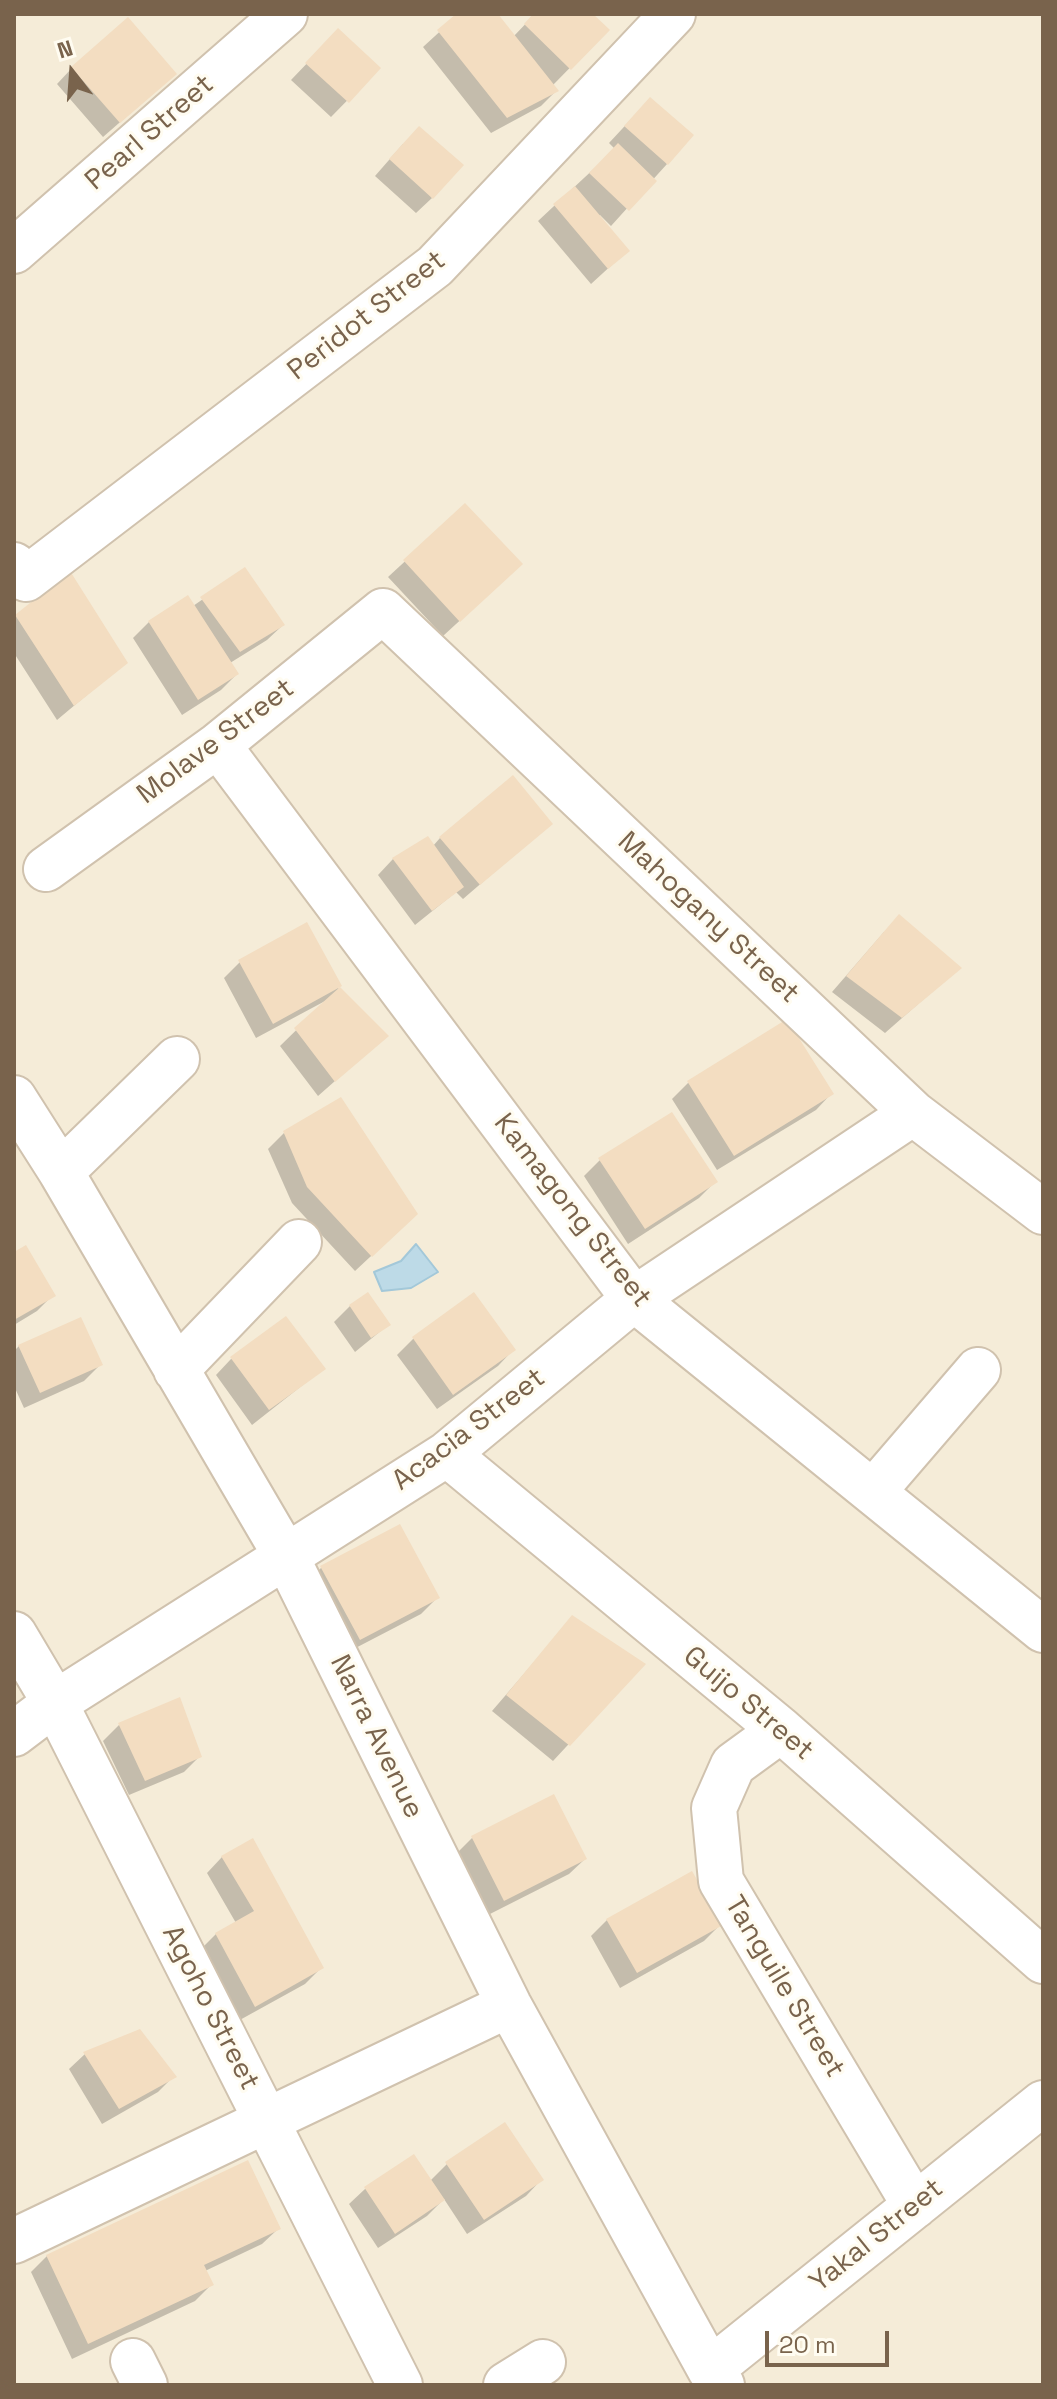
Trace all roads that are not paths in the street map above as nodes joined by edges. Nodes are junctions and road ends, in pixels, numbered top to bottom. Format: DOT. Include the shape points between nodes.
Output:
graph roads {
  1 [pos="285,14"];
  2 [pos="672,14"];
  3 [pos="14,251"];
  4 [pos="20,572"];
  5 [pos="383,611"];
  6 [pos="218,745"];
  7 [pos="46,869"];
  8 [pos="177,1059"];
  9 [pos="14,1098"];
  10 [pos="913,1113"];
  11 [pos="61,1172"];
  12 [pos="1043,1212"];
  13 [pos="299,1242"];
  14 [pos="634,1299"];
  15 [pos="176,1370"];
  16 [pos="978,1370"];
  17 [pos="447,1454"];
  18 [pos="873,1492"];
  19 [pos="287,1558"];
  20 [pos="1043,1630"];
  21 [pos="14,1634"];
  22 [pos="55,1703"];
  23 [pos="781,1730"];
  24 [pos="14,1734"];
  25 [pos="1043,1961"];
  26 [pos="509,2005"];
  27 [pos="1043,2103"];
  28 [pos="268,2123"];
  29 [pos="915,2206"];
  30 [pos="14,2241"];
  31 [pos="543,2362"];
  32 [pos="716,2377"];
  33 [pos="400,2385"];
  34 [pos="506,2385"];
  1 -- 3 [label="street, Pearl Street"];
  2 -- 4 [label="street, Peridot Street" via="435,266"];
  5 -- 6 [label="street, Molave Street"];
  5 -- 10 [label="street, Mahogany Street"];
  6 -- 7 [label="street, Molave Street"];
  6 -- 14 [label="street, Kamagong Street"];
  8 -- 11 [label="street"];
  9 -- 11 [label="street, Narra Avenue"];
  10 -- 12 [label="street, Mahogany Street"];
  10 -- 14 [label="street, Acacia Street"];
  11 -- 15 [label="street, Narra Avenue"];
  13 -- 15 [label="street"];
  14 -- 17 [label="street, Acacia Street"];
  14 -- 18 [label="street, Kamagong Street"];
  15 -- 19 [label="street, Narra Avenue"];
  16 -- 18 [label="street"];
  17 -- 19 [label="street, Acacia Street"];
  17 -- 23 [label="street, Guijo Street"];
  18 -- 20 [label="street, Kamagong Street"];
  19 -- 22 [label="street, Acacia Street"];
  19 -- 26 [label="street, Narra Avenue"];
  21 -- 22 [label="street, Agoho Street"];
  22 -- 24 [label="street, Acacia Street"];
  22 -- 28 [label="street, Agoho Street"];
  23 -- 25 [label="street, Guijo Street"];
  23 -- 29 [label="street, Tanguile Street" via="733,1765 714,1808 721,1881"];
  26 -- 28 [label="street"];
  26 -- 32 [label="street, Narra Avenue"];
  27 -- 29 [label="street, Yakal Street"];
  28 -- 30 [label="street"];
  28 -- 33 [label="street, Agoho Street"];
  29 -- 32 [label="street, Yakal Street"];
  31 -- 34 [label="street"];
}
